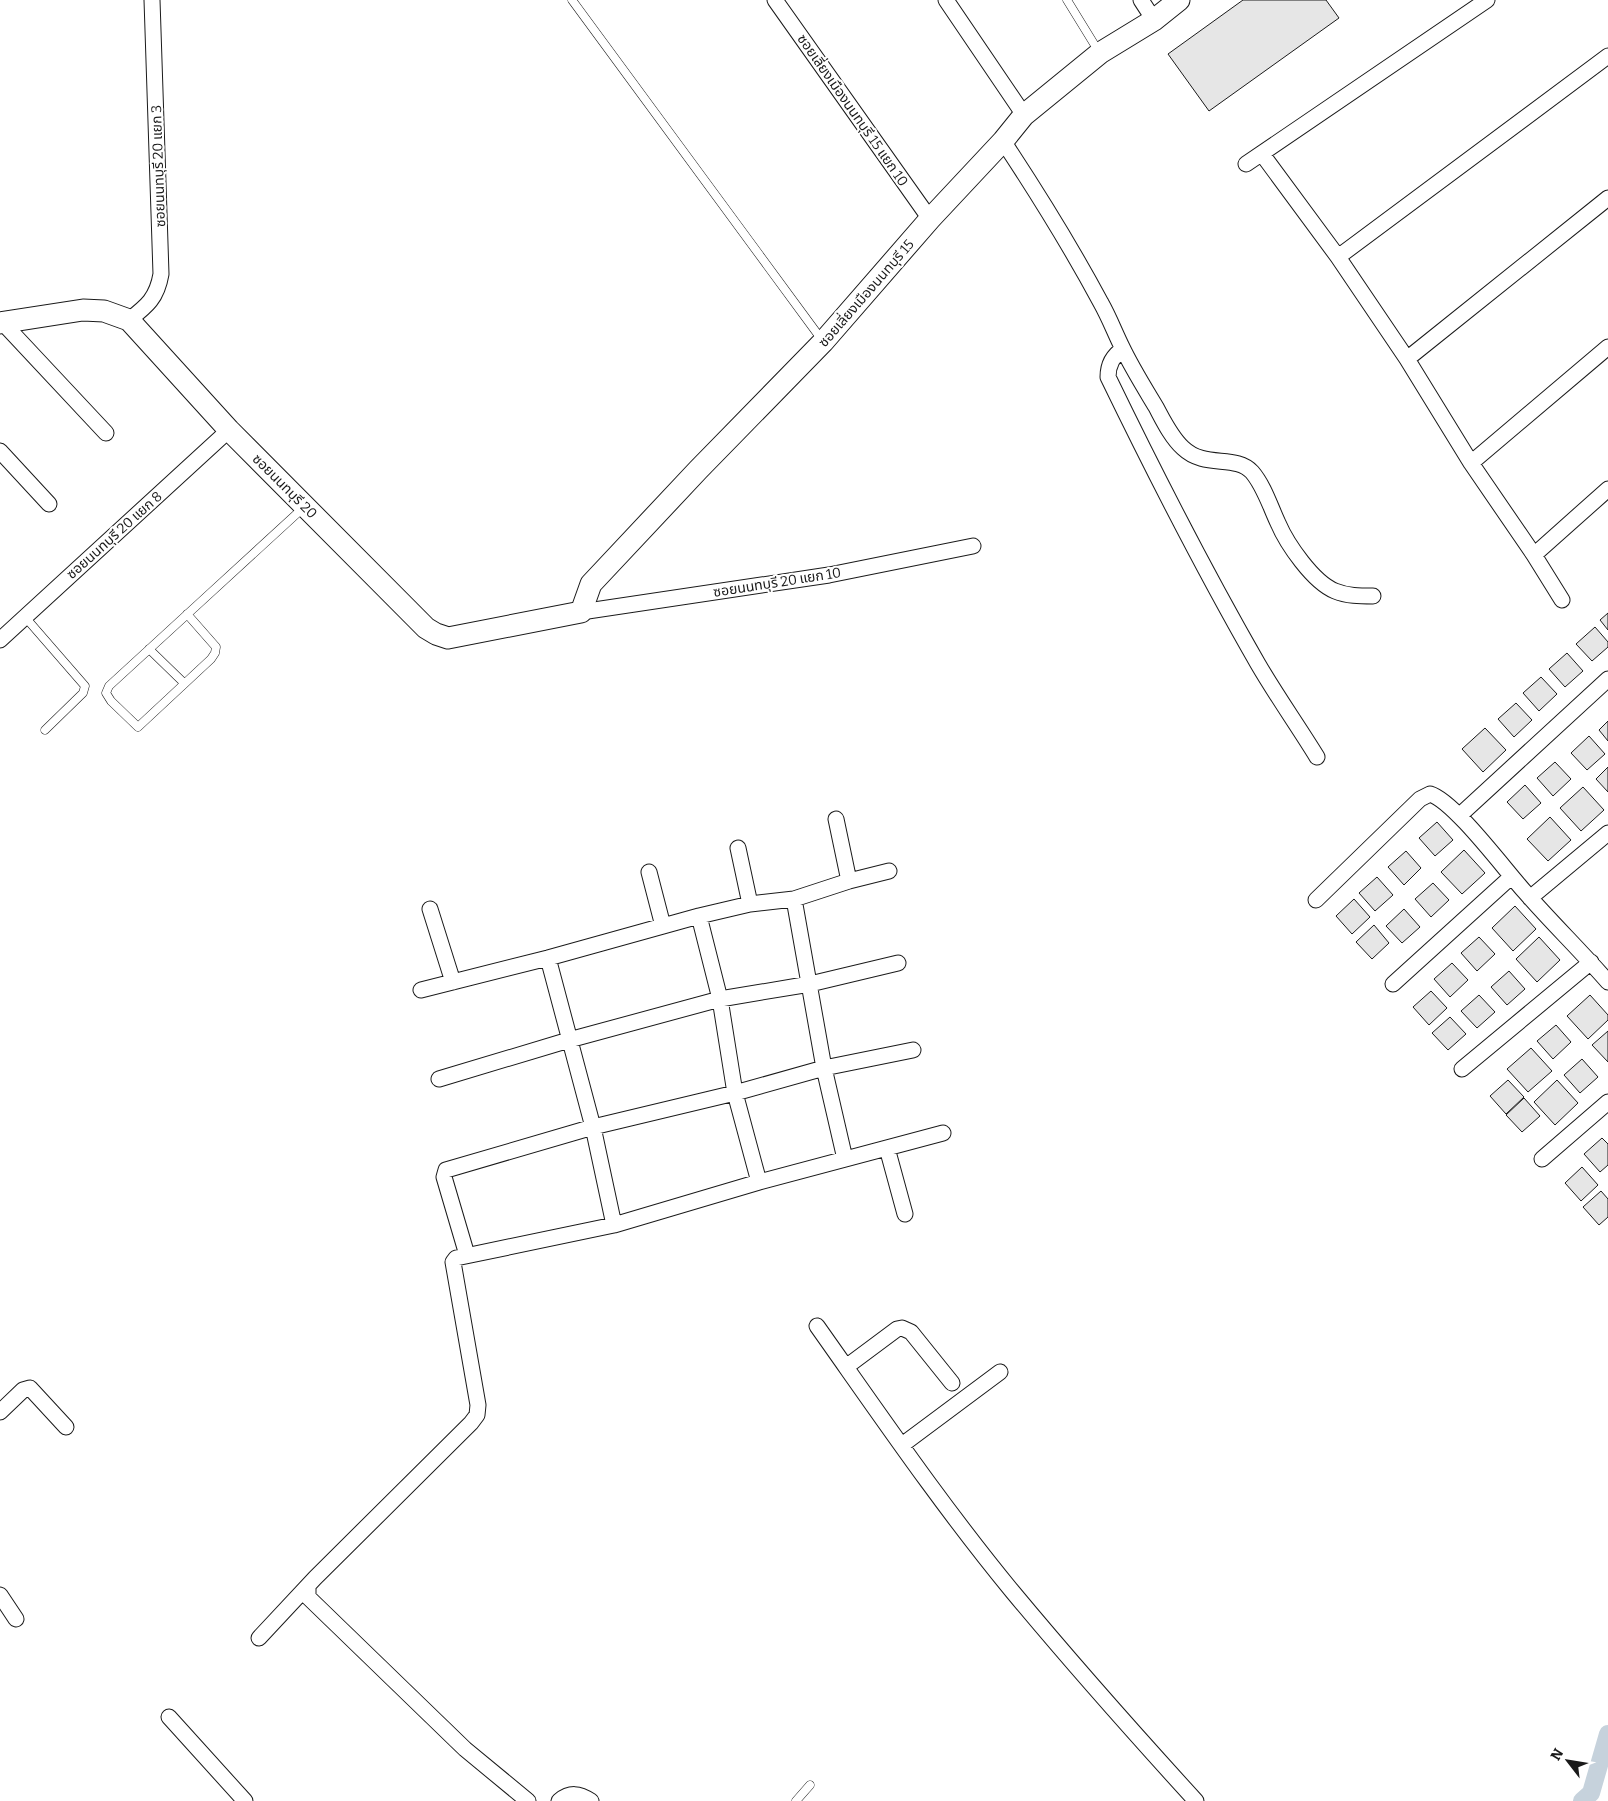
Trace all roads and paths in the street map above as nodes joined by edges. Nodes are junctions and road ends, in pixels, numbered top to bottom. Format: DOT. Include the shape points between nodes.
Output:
graph roads {
  1 [pos="152,0"];
  2 [pos="572,0"];
  3 [pos="775,0"];
  4 [pos="946,0"];
  5 [pos="1067,0"];
  6 [pos="1141,0"];
  7 [pos="1179,0"];
  8 [pos="1487,0"];
  9 [pos="1154,20"];
  10 [pos="1100,53"];
  11 [pos="1608,56"];
  12 [pos="1024,115"];
  13 [pos="1003,141"];
  14 [pos="1262,154"];
  15 [pos="1246,164"];
  16 [pos="1608,198"];
  17 [pos="930,219"];
  18 [pos="1338,257"];
  19 [pos="129,320"];
  20 [pos="2,323"];
  21 [pos="823,342"];
  22 [pos="1608,347"];
  23 [pos="1123,349"];
  24 [pos="1407,359"];
  25 [pos="229,430"];
  26 [pos="106,433"];
  27 [pos="0,451"];
  28 [pos="1472,463"];
  29 [pos="1608,489"];
  30 [pos="49,504"];
  31 [pos="304,506"];
  32 [pos="973,546"];
  33 [pos="1534,555"];
  34 [pos="1373,596"];
  35 [pos="1562,600"];
  36 [pos="580,612"];
  37 [pos="187,614"];
  38 [pos="24,617"];
  39 [pos="0,640"];
  40 [pos="149,649"];
  41 [pos="1608,679"];
  42 [pos="184,683"];
  43 [pos="45,730"];
  44 [pos="1317,757"];
  45 [pos="1459,816"];
  46 [pos="836,819"];
  47 [pos="1608,833"];
  48 [pos="738,848"];
  49 [pos="889,871"];
  50 [pos="649,872"];
  51 [pos="1511,877"];
  52 [pos="849,881"];
  53 [pos="1530,898"];
  54 [pos="794,899"];
  55 [pos="1316,900"];
  56 [pos="750,904"];
  57 [pos="430,909"];
  58 [pos="698,916"];
  59 [pos="664,926"];
  60 [pos="548,958"];
  61 [pos="1591,962"];
  62 [pos="898,963"];
  63 [pos="453,982"];
  64 [pos="1608,982"];
  65 [pos="810,984"];
  66 [pos="1393,984"];
  67 [pos="421,990"];
  68 [pos="720,998"];
  69 [pos="570,1040"];
  70 [pos="913,1050"];
  71 [pos="824,1068"];
  72 [pos="1462,1069"];
  73 [pos="439,1079"];
  74 [pos="735,1093"];
  75 [pos="1608,1102"];
  76 [pos="593,1127"];
  77 [pos="943,1133"];
  78 [pos="887,1148"];
  79 [pos="845,1158"];
  80 [pos="1542,1159"];
  81 [pos="758,1182"];
  82 [pos="905,1214"];
  83 [pos="614,1225"];
  84 [pos="466,1254"];
  85 [pos="817,1326"];
  86 [pos="846,1367"];
  87 [pos="1000,1372"];
  88 [pos="952,1383"];
  89 [pos="0,1412"];
  90 [pos="66,1427"];
  91 [pos="902,1445"];
  92 [pos="308,1588"];
  93 [pos="0,1595"];
  94 [pos="16,1619"];
  95 [pos="259,1638"];
  96 [pos="169,1718"];
  97 [pos="810,1785"];
  98 [pos="245,1801"];
  99 [pos="528,1801"];
  100 [pos="559,1801"];
  101 [pos="591,1801"];
  102 [pos="796,1801"];
  103 [pos="1196,1801"];
  1 -- 19 [label="street, ซอยนนทบุรี 20 แยก 3" via="161,274 159,286 149,304"];
  2 -- 21 [label="lane"];
  3 -- 17 [label="street, ซอยเลี่ยงเมืองนนทบุรี 15 แยก 10"];
  4 -- 12 [label="street"];
  5 -- 10 [label="lane"];
  6 -- 9 [label="street"];
  7 -- 9 [label="street, ซอยเลี่ยงเมืองนนทบุรี 15"];
  8 -- 14 [label="street"];
  9 -- 10 [label="street, ซอยเลี่ยงเมืองนนทบุรี 15"];
  10 -- 12 [label="street, ซอยเลี่ยงเมืองนนทบุรี 15"];
  11 -- 18 [label="street"];
  12 -- 13 [label="street, ซอยเลี่ยงเมืองนนทบุรี 15"];
  13 -- 17 [label="street, ซอยเลี่ยงเมืองนนทบุรี 15"];
  13 -- 23 [label="street" via="1048,210"];
  14 -- 15 [label="street"];
  14 -- 18 [label="street"];
  16 -- 24 [label="street"];
  17 -- 21 [label="street, ซอยเลี่ยงเมืองนนทบุรี 15"];
  18 -- 24 [label="street"];
  19 -- 20 [label="street, ซอยนนทบุรี 20" via="104,311 82,310"];
  19 -- 25 [label="street, ซอยนนทบุรี 20"];
  20 -- 26 [label="street"];
  21 -- 36 [label="street, ซอยเลี่ยงเมืองนนทบุรี 15" via="590,584"];
  22 -- 28 [label="street"];
  23 -- 34 [label="street" via="1167,427 1182,447 1199,459 1243,465 1251,471 1282,533 1320,581 1335,591"];
  23 -- 44 [label="street" via="1112,358 1108,377 1216,588 1259,666"];
  24 -- 28 [label="street"];
  25 -- 31 [label="street, ซอยนนทบุรี 20"];
  25 -- 38 [label="street, ซอยนนทบุรี 20 แยก 8"];
  27 -- 30 [label="street"];
  28 -- 33 [label="street"];
  29 -- 33 [label="street"];
  31 -- 36 [label="street, ซอยนนทบุรี 20" via="426,628 436,634 456,637"];
  31 -- 37 [label="lane"];
  32 -- 36 [label="street, ซอยนนทบุรี 20 แยก 10" via="829,575"];
  33 -- 35 [label="street"];
  37 -- 40 [label="lane"];
  37 -- 42 [label="lane" via="216,647 211,659"];
  38 -- 39 [label="street, ซอยนนทบุรี 20 แยก 8"];
  38 -- 43 [label="lane" via="85,686 83,693"];
  40 -- 42 [label="lane"];
  40 -- 42 [label="lane" via="109,686 106,693 134,725 141,725"];
  41 -- 45 [label="street"];
  45 -- 51 [label="street"];
  45 -- 55 [label="street" via="1436,796 1426,794"];
  46 -- 52 [label="street"];
  47 -- 53 [label="street"];
  48 -- 56 [label="street"];
  49 -- 52 [label="street"];
  50 -- 59 [label="street"];
  51 -- 53 [label="street"];
  51 -- 66 [label="street"];
  52 -- 54 [label="street"];
  53 -- 61 [label="street"];
  54 -- 56 [label="street"];
  54 -- 65 [label="street"];
  56 -- 58 [label="street"];
  57 -- 63 [label="street"];
  58 -- 59 [label="street"];
  58 -- 68 [label="street"];
  59 -- 60 [label="street"];
  60 -- 63 [label="street"];
  60 -- 69 [label="street"];
  61 -- 64 [label="street"];
  61 -- 72 [label="street"];
  62 -- 65 [label="street"];
  63 -- 67 [label="street"];
  65 -- 68 [label="street"];
  65 -- 71 [label="street"];
  68 -- 69 [label="street"];
  68 -- 74 [label="street"];
  69 -- 73 [label="street"];
  69 -- 76 [label="street"];
  70 -- 71 [label="street"];
  71 -- 74 [label="street"];
  71 -- 79 [label="street"];
  74 -- 76 [label="street"];
  74 -- 81 [label="street"];
  75 -- 80 [label="street"];
  76 -- 83 [label="street"];
  76 -- 84 [label="street" via="446,1170 444,1177"];
  77 -- 78 [label="street"];
  78 -- 79 [label="street"];
  78 -- 82 [label="street"];
  79 -- 81 [label="street"];
  81 -- 83 [label="street"];
  83 -- 84 [label="street"];
  84 -- 92 [label="street" via="453,1262 478,1405 477,1415"];
  85 -- 86 [label="street"];
  86 -- 88 [label="street" via="902,1328 911,1332"];
  86 -- 91 [label="street"];
  87 -- 91 [label="street"];
  89 -- 90 [label="street" via="23,1390 30,1388"];
  91 -- 103 [label="street" via="1011,1589"];
  92 -- 95 [label="street"];
  92 -- 99 [label="street" via="308,1597 465,1749"];
  93 -- 94 [label="street"];
  96 -- 98 [label="street"];
  97 -- 102 [label="lane"];
  100 -- 101 [label="street" via="574,1794"];
}
